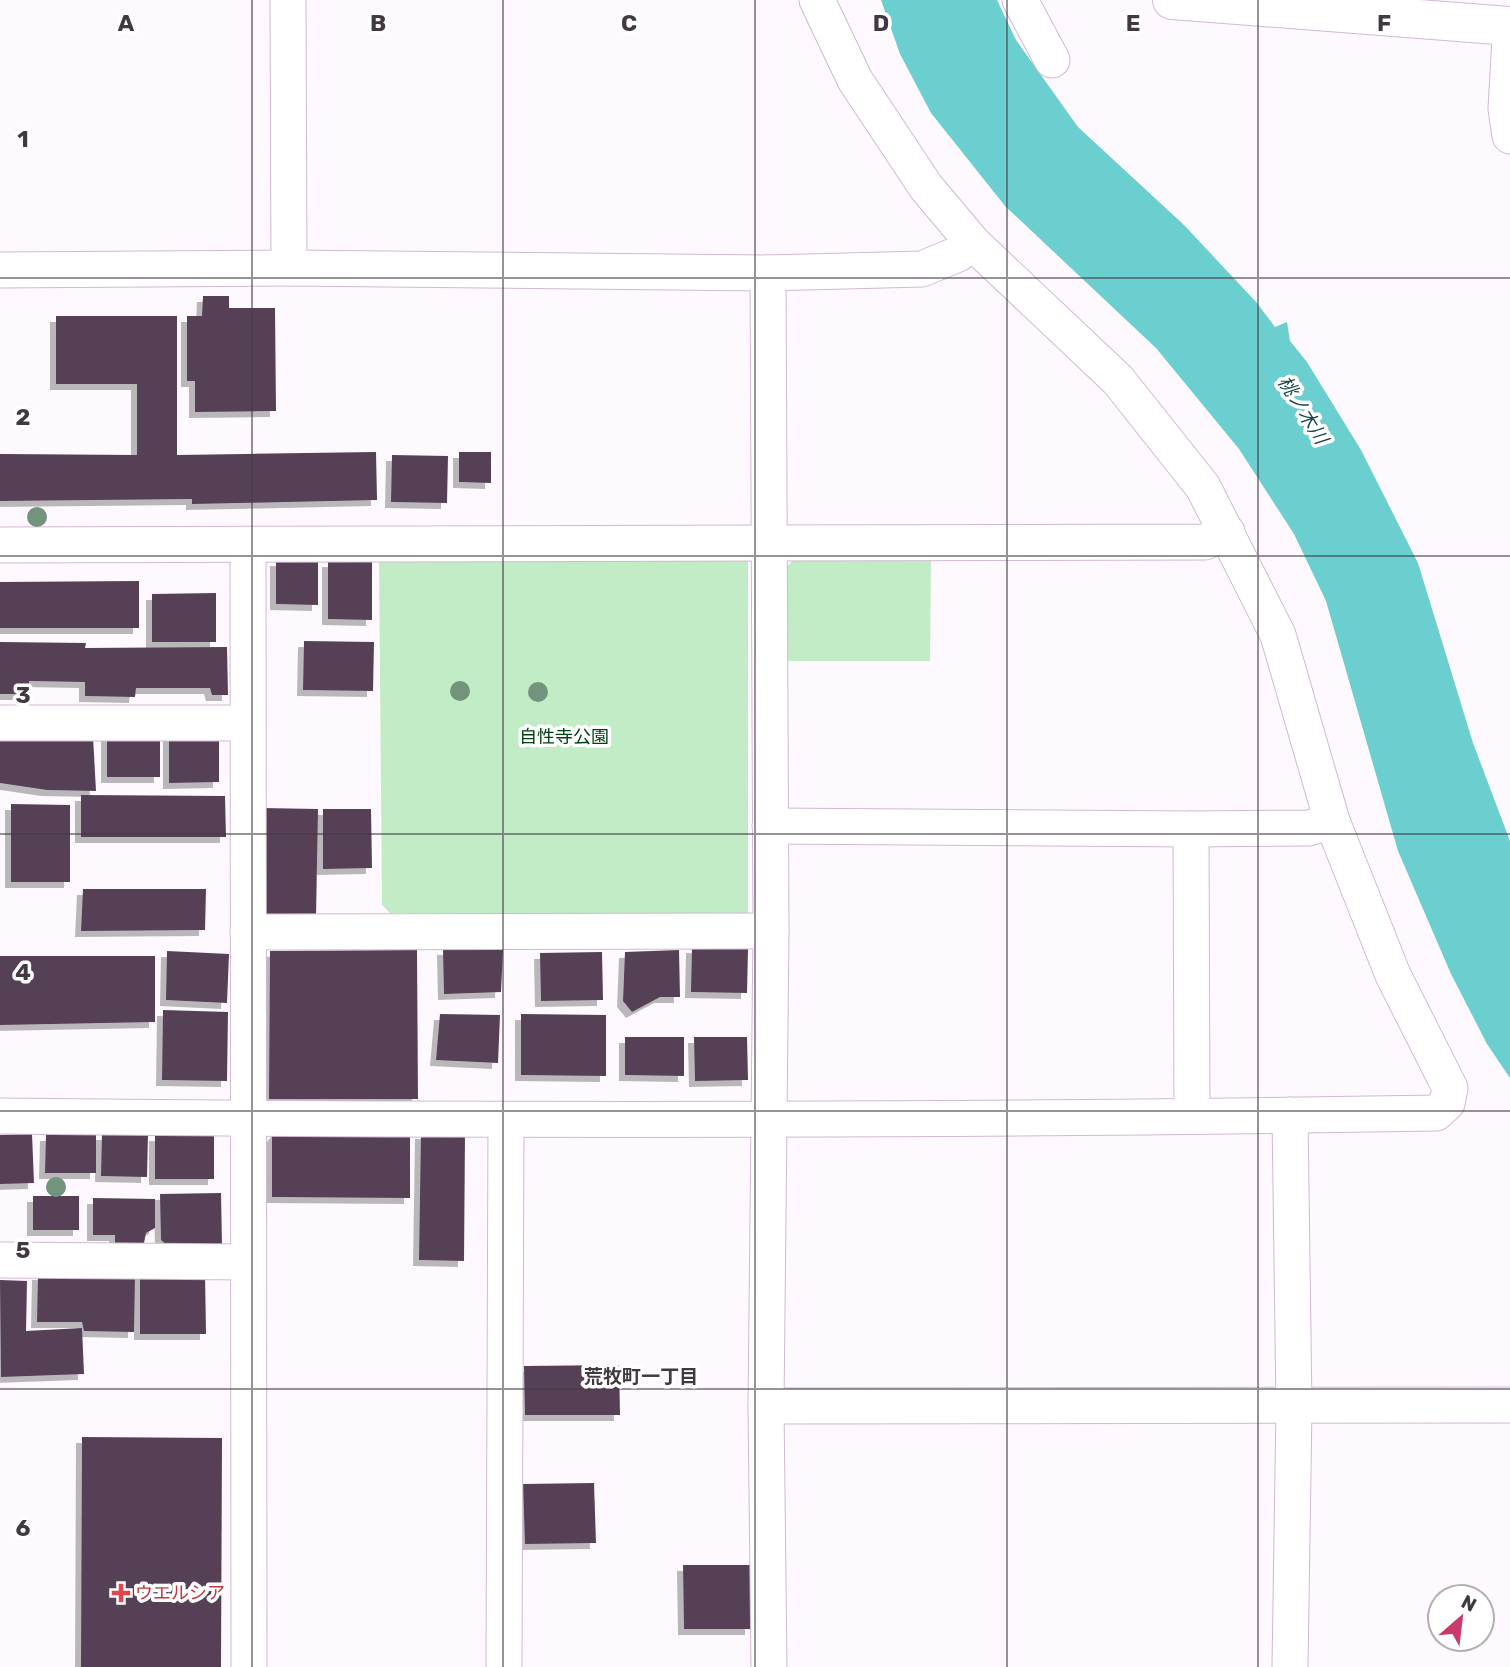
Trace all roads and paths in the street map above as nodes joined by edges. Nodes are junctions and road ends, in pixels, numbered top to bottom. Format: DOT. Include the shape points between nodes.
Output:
graph roads {
  1 [pos="288,0"];
  2 [pos="817,0"];
  3 [pos="1020,0"];
  4 [pos="1172,0"];
  5 [pos="1510,26"];
  6 [pos="1510,38"];
  7 [pos="1052,60"];
  8 [pos="1510,136"];
  9 [pos="973,243"];
  10 [pos="289,268"];
  11 [pos="0,270"];
  12 [pos="768,273"];
  13 [pos="1227,532"];
  14 [pos="771,544"];
  15 [pos="0,545"];
  16 [pos="248,546"];
  17 [pos="0,723"];
  18 [pos="247,723"];
  19 [pos="1332,821"];
  20 [pos="770,826"];
  21 [pos="1191,829"];
  22 [pos="771,931"];
  23 [pos="248,932"];
  24 [pos="1192,1115"];
  25 [pos="1290,1115"];
  26 [pos="0,1116"];
  27 [pos="770,1117"];
  28 [pos="247,1119"];
  29 [pos="506,1120"];
  30 [pos="0,1260"];
  31 [pos="248,1262"];
  32 [pos="1510,1405"];
  33 [pos="766,1406"];
  34 [pos="1294,1407"];
  35 [pos="249,1667"];
  36 [pos="504,1667"];
  37 [pos="769,1667"];
  38 [pos="1290,1667"];
  1 -- 10 [label="street"];
  2 -- 9 [label="street" via="855,80 894,144"];
  3 -- 7 [label="street"];
  4 -- 5 [label="main road"];
  6 -- 8 [label="street" via="1506,109"];
  9 -- 12 [label="street" via="922,269"];
  9 -- 13 [label="street" via="1118,380 1203,487"];
  10 -- 11 [label="street"];
  10 -- 12 [label="street"];
  12 -- 14 [label="street"];
  13 -- 14 [label="street" via="1205,542"];
  13 -- 19 [label="street" via="1278,635"];
  14 -- 16 [label="street"];
  14 -- 20 [label="street"];
  15 -- 16 [label="street"];
  16 -- 18 [label="street"];
  17 -- 18 [label="street"];
  18 -- 23 [label="street"];
  19 -- 21 [label="street" via="1309,828"];
  19 -- 25 [label="street" via="1393,975 1450,1088 1447,1103 1436,1113"];
  20 -- 21 [label="street"];
  20 -- 22 [label="street"];
  21 -- 24 [label="street"];
  22 -- 23 [label="street"];
  22 -- 27 [label="street"];
  23 -- 28 [label="street"];
  24 -- 25 [label="street"];
  24 -- 27 [label="street"];
  25 -- 34 [label="street"];
  26 -- 28 [label="street"];
  27 -- 29 [label="street"];
  27 -- 33 [label="street"];
  28 -- 29 [label="street"];
  28 -- 31 [label="street"];
  29 -- 36 [label="street"];
  30 -- 31 [label="street"];
  31 -- 35 [label="street"];
  32 -- 34 [label="street"];
  33 -- 34 [label="street"];
  33 -- 37 [label="street"];
  34 -- 38 [label="street"];
}
